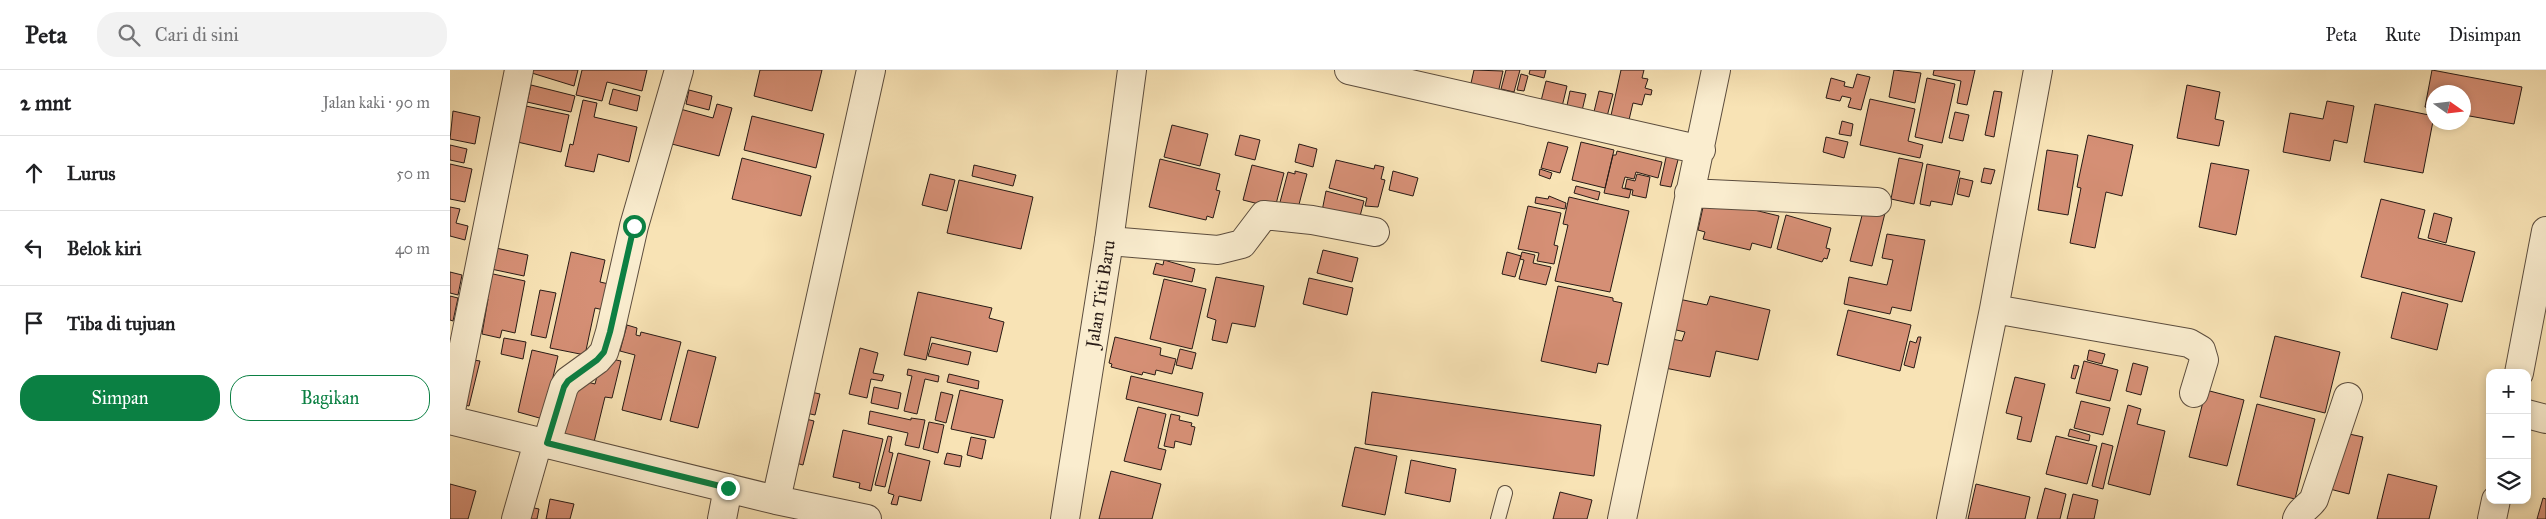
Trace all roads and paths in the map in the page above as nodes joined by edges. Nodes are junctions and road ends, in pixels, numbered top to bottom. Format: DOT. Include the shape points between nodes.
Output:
graph roads {
  1 [pos="519,70"];
  2 [pos="679,70"];
  3 [pos="871,70"];
  4 [pos="1132,70"];
  5 [pos="1349,70"];
  6 [pos="1716,70"];
  7 [pos="2038,70"];
  8 [pos="1701,150"];
  9 [pos="1689,194"];
  10 [pos="1877,202"];
  11 [pos="2546,231"];
  12 [pos="1375,232"];
  13 [pos="1109,241"];
  14 [pos="1994,309"];
  15 [pos="2520,369"];
  16 [pos="2194,393"];
  17 [pos="2348,397"];
  18 [pos="450,414"];
  19 [pos="2531,415"];
  20 [pos="2546,419"];
  21 [pos="450,420"];
  22 [pos="543,442"];
  23 [pos="728,488"];
  24 [pos="1505,493"];
  25 [pos="776,500"];
  26 [pos="2495,504"];
  27 [pos="516,519"];
  28 [pos="722,519"];
  29 [pos="867,519"];
  30 [pos="1065,519"];
  31 [pos="1498,519"];
  32 [pos="1622,519"];
  33 [pos="1951,519"];
  34 [pos="2297,519"];
  35 [pos="2492,519"];
  1 -- 18 [label="street"];
  2 -- 22 [label="street" via="634,226 604,352 568,381"];
  3 -- 25 [label="street"];
  4 -- 13 [label="street, Jalan Titi Baru"];
  5 -- 8 [label="street"];
  6 -- 8 [label="street"];
  7 -- 14 [label="street"];
  8 -- 9 [label="street"];
  9 -- 10 [label="street"];
  9 -- 32 [label="street"];
  11 -- 15 [label="street"];
  12 -- 13 [label="street" via="1264,215 1242,244 1218,250"];
  13 -- 30 [label="street, Jalan Titi Baru"];
  14 -- 16 [label="street" via="2188,343 2201,350 2204,360"];
  14 -- 33 [label="street"];
  17 -- 34 [label="street" via="2314,499"];
  19 -- 20 [label="street"];
  21 -- 22 [label="street"];
  22 -- 23 [label="street"];
  22 -- 27 [label="street"];
  23 -- 25 [label="street"];
  23 -- 28 [label="street"];
  24 -- 31 [label="lane"];
  25 -- 29 [label="street"];
  26 -- 35 [label="street"];
}
